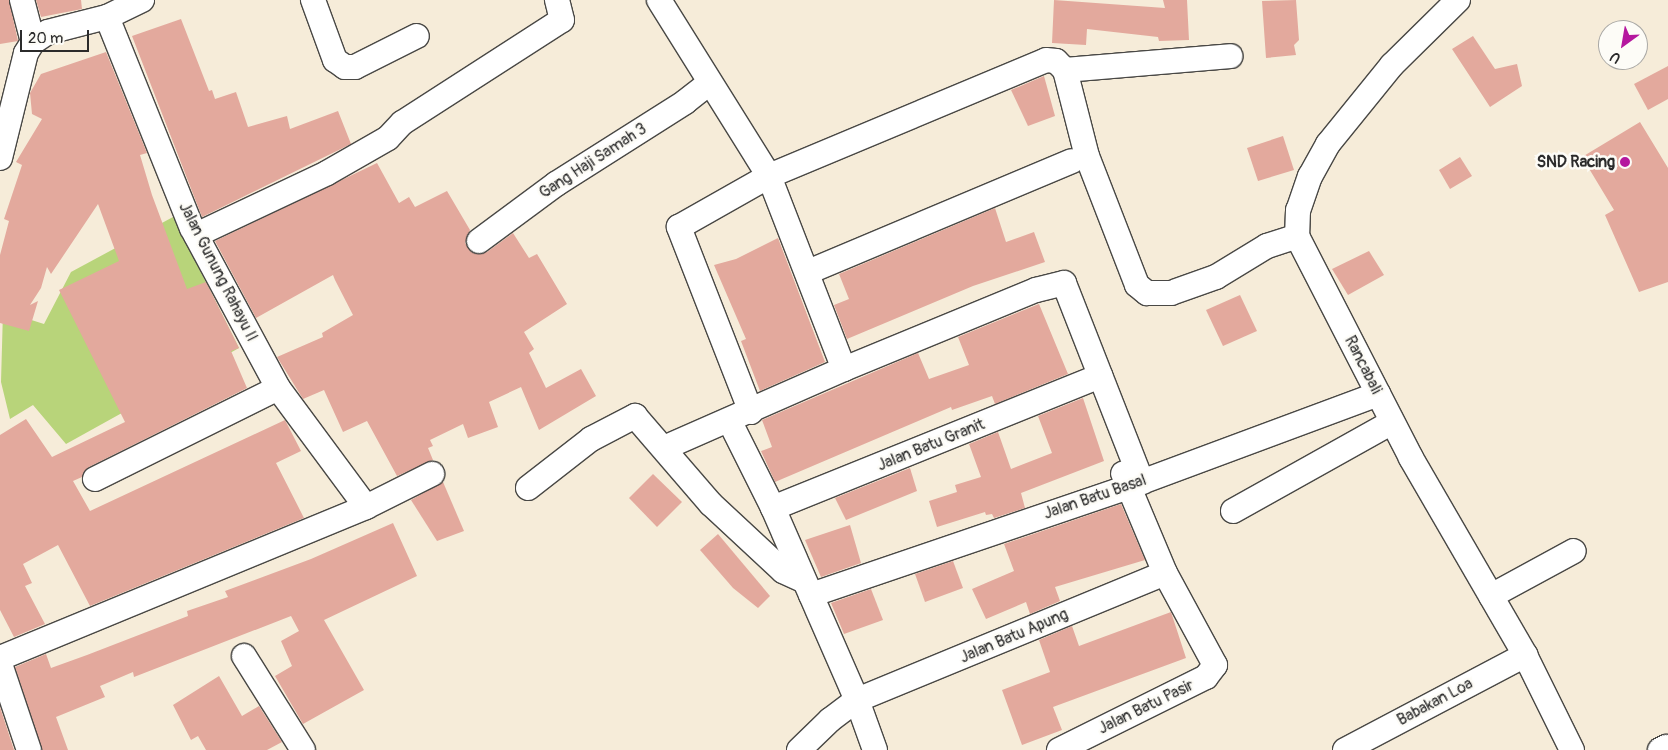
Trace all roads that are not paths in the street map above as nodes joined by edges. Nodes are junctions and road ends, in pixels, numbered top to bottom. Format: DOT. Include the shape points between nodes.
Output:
graph roads {
  1 [pos="22,0"];
  2 [pos="142,0"];
  3 [pos="313,0"];
  4 [pos="557,0"];
  5 [pos="659,0"];
  6 [pos="1458,0"];
  7 [pos="107,17"];
  8 [pos="417,36"];
  9 [pos="34,42"];
  10 [pos="1230,56"];
  11 [pos="1065,70"];
  12 [pos="11,73"];
  13 [pos="709,83"];
  14 [pos="0,158"];
  15 [pos="1072,162"];
  16 [pos="769,176"];
  17 [pos="196,235"];
  18 [pos="1297,236"];
  19 [pos="479,241"];
  20 [pos="808,272"];
  21 [pos="844,370"];
  22 [pos="1094,378"];
  23 [pos="278,388"];
  24 [pos="1378,394"];
  25 [pos="741,417"];
  26 [pos="1392,422"];
  27 [pos="664,448"];
  28 [pos="432,474"];
  29 [pos="95,479"];
  30 [pos="1135,484"];
  31 [pos="528,488"];
  32 [pos="366,507"];
  33 [pos="773,508"];
  34 [pos="1233,511"];
  35 [pos="1574,551"];
  36 [pos="1165,573"];
  37 [pos="808,588"];
  38 [pos="1491,596"];
  39 [pos="1525,655"];
  40 [pos="244,656"];
  41 [pos="0,658"];
  42 [pos="0,664"];
  43 [pos="860,700"];
  44 [pos="29,750"];
  45 [pos="303,750"];
  46 [pos="799,750"];
  47 [pos="875,750"];
  48 [pos="1059,750"];
  49 [pos="1345,750"];
  50 [pos="1572,750"];
  1 -- 9 [label="street"];
  2 -- 7 [label="street"];
  3 -- 8 [label="street" via="335,60 345,67 355,67"];
  4 -- 17 [label="street" via="562,20 402,123 388,138 327,173"];
  5 -- 13 [label="street"];
  6 -- 18 [label="street, Rancabali" via="1392,65 1328,144 1310,176 1298,210"];
  7 -- 9 [label="street" via="48,32"];
  7 -- 17 [label="street, Jalan Gunung Rahayu II"];
  9 -- 12 [label="street"];
  10 -- 11 [label="street"];
  11 -- 16 [label="street" via="1056,61 1046,60"];
  11 -- 18 [label="street" via="1087,156 1137,285 1147,293 1171,293 1216,277 1267,246"];
  12 -- 14 [label="street"];
  13 -- 16 [label="street"];
  13 -- 19 [label="street, Gang Haji Samah 3" via="685,102 556,184"];
  15 -- 20 [label="street"];
  16 -- 20 [label="street"];
  16 -- 25 [label="street" via="682,224 678,232"];
  17 -- 23 [label="street, Jalan Gunung Rahayu II"];
  18 -- 24 [label="street, Rancabali"];
  20 -- 21 [label="street"];
  21 -- 22 [label="street" via="1036,290 1051,287"];
  21 -- 25 [label="street"];
  22 -- 30 [label="street"];
  22 -- 33 [label="street, Jalan Batu Granit"];
  23 -- 29 [label="street"];
  23 -- 32 [label="street, Jalan Gunung Rahayu II"];
  24 -- 26 [label="street, Rancabali"];
  24 -- 30 [label="street, Jalan Batu Basal"];
  25 -- 27 [label="street"];
  25 -- 33 [label="street"];
  26 -- 34 [label="street"];
  26 -- 38 [label="street, Rancabali"];
  27 -- 31 [label="street" via="635,416 592,439"];
  27 -- 37 [label="street" via="718,510 783,571"];
  28 -- 32 [label="street"];
  30 -- 36 [label="street"];
  30 -- 37 [label="street, Jalan Batu Basal"];
  32 -- 41 [label="street"];
  33 -- 37 [label="street"];
  35 -- 38 [label="street"];
  36 -- 43 [label="street, Jalan Batu Apung"];
  36 -- 48 [label="street, Jalan Batu Pasir" via="1216,665 1206,677"];
  37 -- 43 [label="street"];
  38 -- 39 [label="street, Rancabali"];
  39 -- 49 [label="street, Babakan Loa"];
  39 -- 50 [label="street, Rancabali"];
  40 -- 45 [label="street"];
  42 -- 44 [label="street"];
  43 -- 46 [label="street, Jalan Batu Apung" via="830,720"];
  43 -- 47 [label="street"];
}
